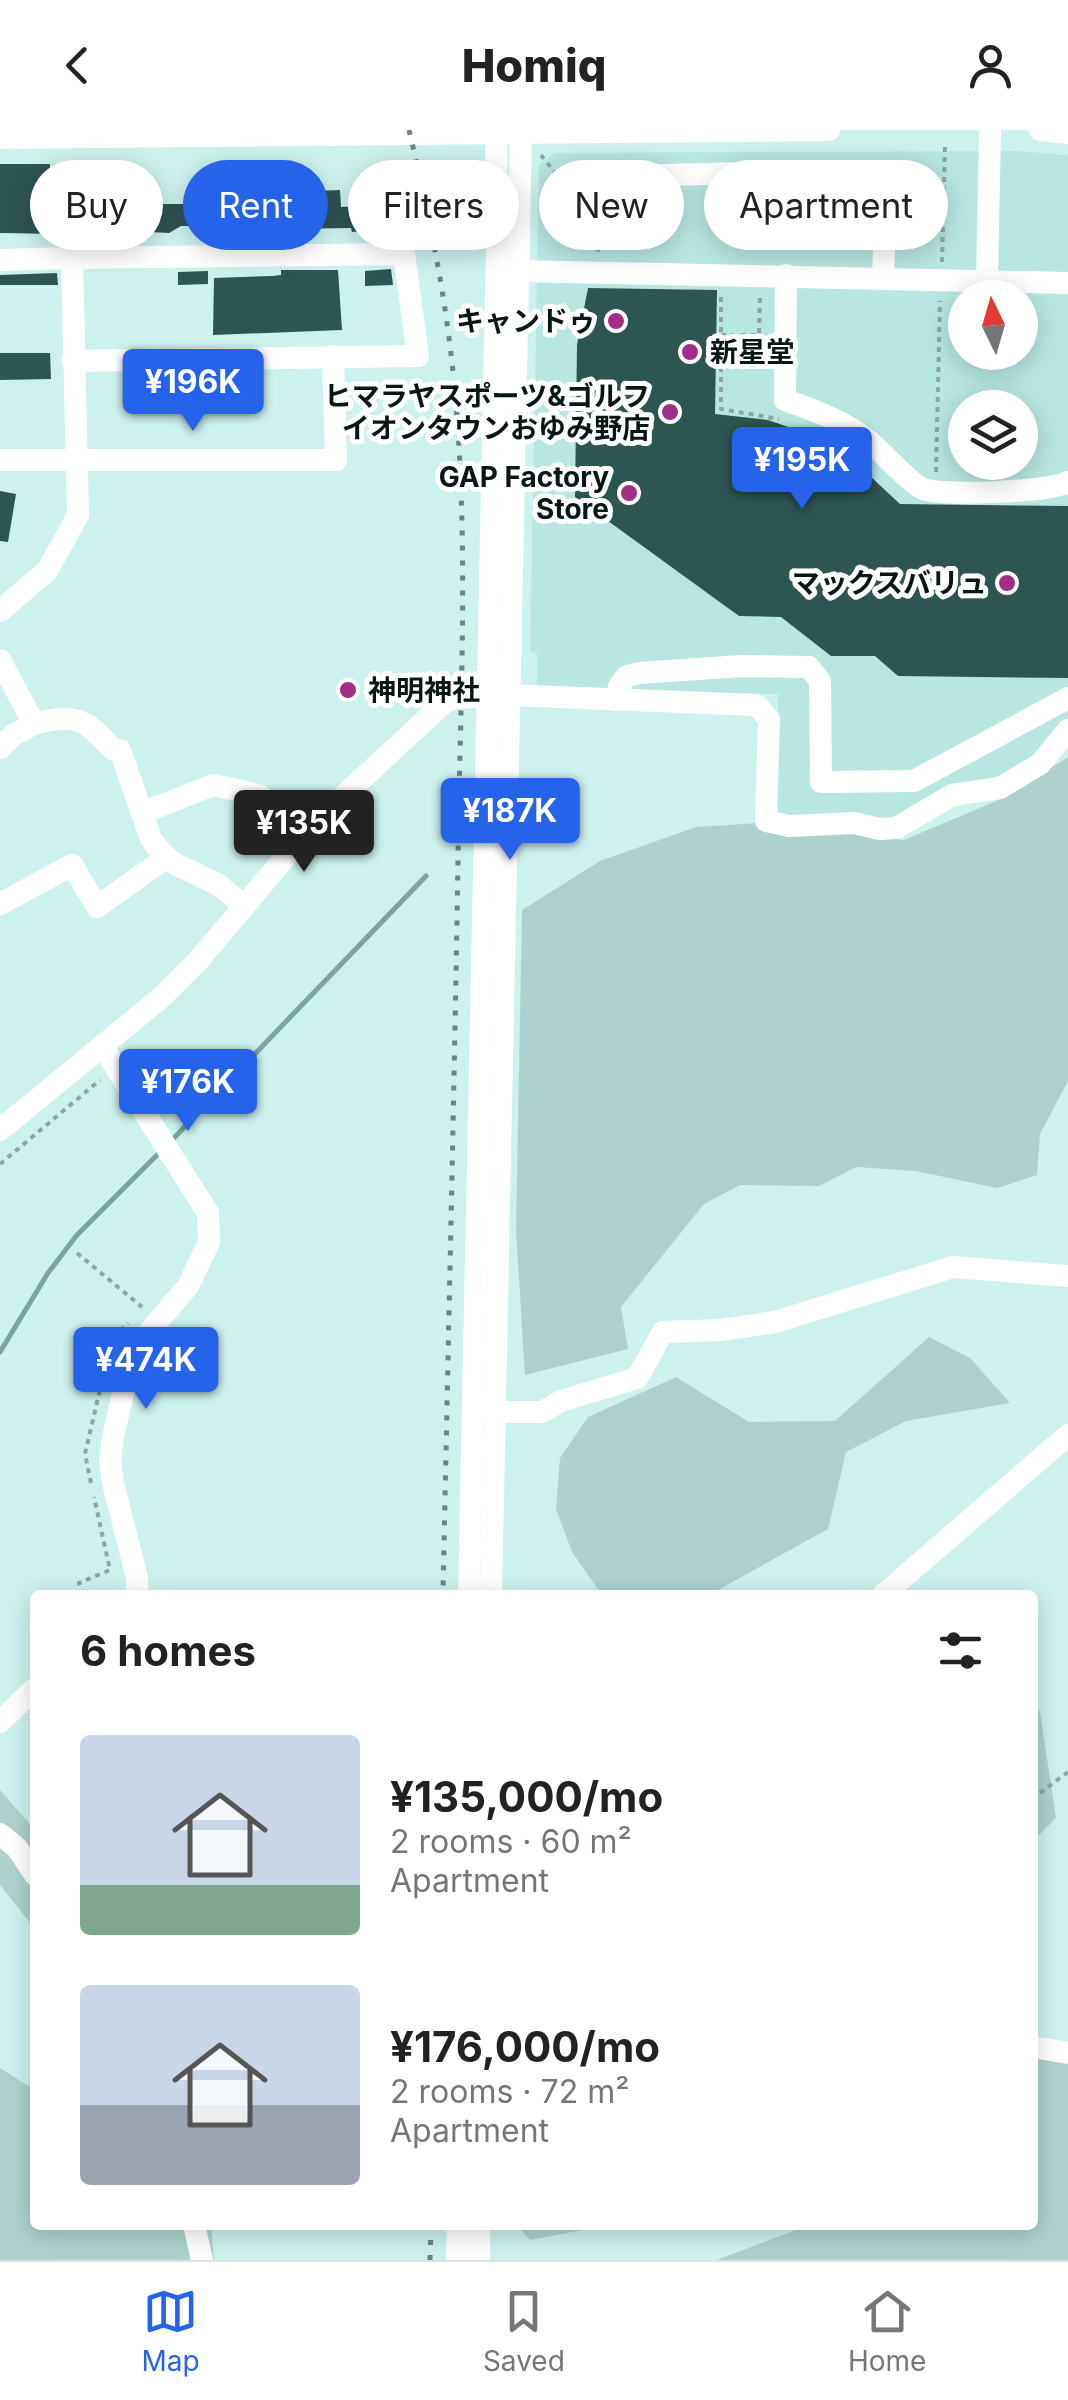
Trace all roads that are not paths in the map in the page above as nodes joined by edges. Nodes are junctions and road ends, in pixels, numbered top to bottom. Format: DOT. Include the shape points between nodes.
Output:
graph roads {
  1 [pos="821,130"];
  2 [pos="829,130"];
  3 [pos="990,130"];
  4 [pos="1040,130"];
  5 [pos="521,131"];
  6 [pos="496,132"];
  7 [pos="1068,133"];
  8 [pos="0,138"];
  9 [pos="684,174"];
  10 [pos="72,258"];
  11 [pos="0,260"];
  12 [pos="519,271"];
  13 [pos="786,276"];
  14 [pos="883,278"];
  15 [pos="948,280"];
  16 [pos="987,280"];
  17 [pos="1038,282"];
  18 [pos="1068,283"];
  19 [pos="333,356"];
  20 [pos="73,361"];
  21 [pos="0,460"];
  22 [pos="74,460"];
  23 [pos="1068,482"];
  24 [pos="0,611"];
  25 [pos="0,660"];
  26 [pos="498,696"];
  27 [pos="1068,698"];
  28 [pos="618,700"];
  29 [pos="34,724"];
  30 [pos="1068,730"];
  31 [pos="0,748"];
  32 [pos="142,812"];
  33 [pos="307,831"];
  34 [pos="167,857"];
  35 [pos="0,904"];
  36 [pos="244,905"];
  37 [pos="104,1047"];
  38 [pos="0,1130"];
  39 [pos="1068,1276"];
  40 [pos="494,1412"];
  41 [pos="1068,1436"];
  42 [pos="137,1590"];
  43 [pos="470,1590"];
  44 [pos="491,1590"];
  45 [pos="889,1590"];
  46 [pos="30,1693"];
  47 [pos="0,1722"];
  48 [pos="0,1834"];
  49 [pos="30,1868"];
  50 [pos="1038,2048"];
  51 [pos="1068,2053"];
  52 [pos="195,2230"];
  53 [pos="458,2230"];
  54 [pos="480,2230"];
  55 [pos="202,2260"];
  56 [pos="457,2260"];
  57 [pos="479,2260"];
  1 -- 2 [label="street"];
  1 -- 5 [label="street"];
  3 -- 16 [label="street"];
  4 -- 7 [label="street"];
  5 -- 6 [label="street"];
  5 -- 12 [label="street"];
  6 -- 8 [label="street"];
  6 -- 26 [label="street"];
  9 -- 14 [label="street" via="878,178 886,186"];
  10 -- 11 [label="street"];
  10 -- 19 [label="street" via="404,254 418,356"];
  10 -- 20 [label="street"];
  12 -- 13 [label="street"];
  12 -- 26 [label="street"];
  13 -- 14 [label="street"];
  13 -- 23 [label="street" via="785,400 860,434 923,490 1022,492"];
  14 -- 15 [label="street"];
  17 -- 18 [label="street"];
  19 -- 20 [label="street"];
  19 -- 22 [label="street" via="336,460"];
  20 -- 22 [label="street"];
  21 -- 22 [label="street"];
  22 -- 24 [label="street" via="78,515 48,571"];
  25 -- 29 [label="street"];
  26 -- 28 [label="street"];
  26 -- 33 [label="street" via="444,704"];
  26 -- 40 [label="street"];
  26 -- 43 [label="street"];
  27 -- 28 [label="street" via="914,782 821,782 820,681 809,667 639,673 619,686"];
  28 -- 30 [label="street" via="763,709 769,718 766,821 789,826 896,828 952,795 1000,788 1040,764"];
  29 -- 31 [label="street"];
  29 -- 32 [label="street" via="78,719 94,727 120,750"];
  32 -- 33 [label="street" via="213,785 259,795"];
  32 -- 34 [label="street" via="151,839"];
  33 -- 36 [label="street"];
  34 -- 35 [label="street" via="97,907 72,865"];
  34 -- 36 [label="street"];
  36 -- 37 [label="street" via="198,962"];
  37 -- 38 [label="street"];
  37 -- 42 [label="street" via="208,1212 209,1242 188,1286 133,1351 113,1438 112,1472"];
  39 -- 40 [label="street" via="953,1267 775,1322 663,1332 637,1378 542,1412"];
  40 -- 44 [label="street"];
  41 -- 45 [label="street"];
  46 -- 47 [label="street"];
  48 -- 49 [label="street"];
  50 -- 51 [label="street"];
  52 -- 55 [label="street"];
  53 -- 56 [label="street"];
  54 -- 57 [label="street"];
}
